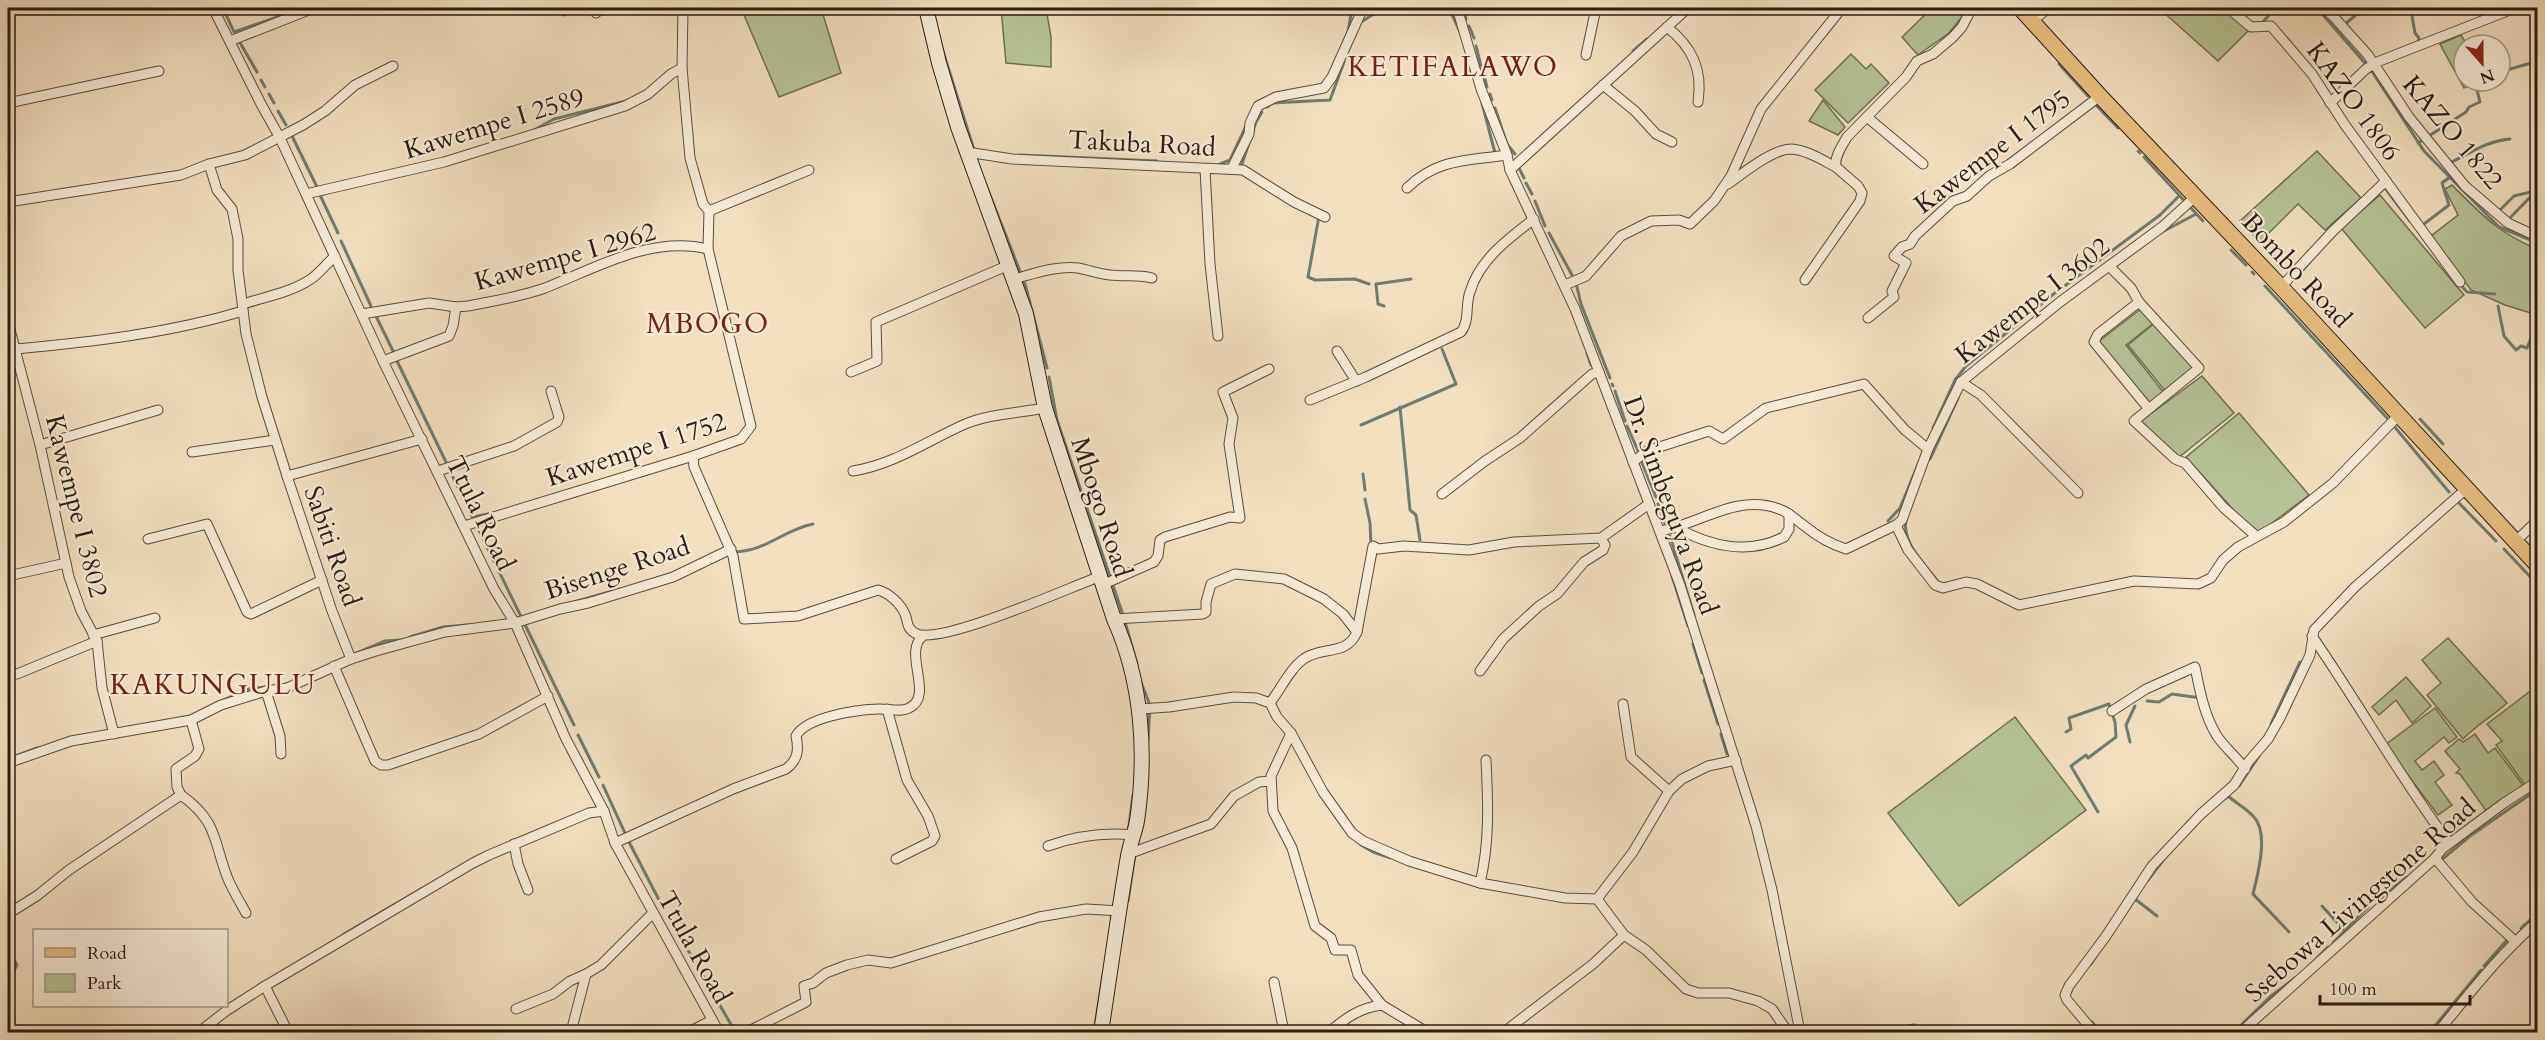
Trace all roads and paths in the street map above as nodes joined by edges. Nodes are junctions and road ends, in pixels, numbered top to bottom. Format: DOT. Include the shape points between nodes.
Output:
graph roads {
  1 [pos="18,8"];
  2 [pos="213,8"];
  3 [pos="314,8"];
  4 [pos="683,8"];
  5 [pos="926,8"];
  6 [pos="1363,8"];
  7 [pos="1457,8"];
  8 [pos="1596,8"];
  9 [pos="1688,8"];
  10 [pos="1842,8"];
  11 [pos="1972,8"];
  12 [pos="2020,8"];
  13 [pos="2049,8"];
  14 [pos="2228,8"];
  15 [pos="2323,8"];
  16 [pos="2515,8"];
  17 [pos="8,10"];
  18 [pos="2032,21"];
  19 [pos="1667,27"];
  20 [pos="230,41"];
  21 [pos="1586,55"];
  22 [pos="393,66"];
  23 [pos="2370,66"];
  24 [pos="682,68"];
  25 [pos="159,71"];
  26 [pos="1603,85"];
  27 [pos="2100,96"];
  28 [pos="1698,102"];
  29 [pos="8,103"];
  30 [pos="2330,103"];
  31 [pos="1867,117"];
  32 [pos="280,138"];
  33 [pos="1672,142"];
  34 [pos="967,152"];
  35 [pos="1507,155"];
  36 [pos="209,164"];
  37 [pos="1923,164"];
  38 [pos="1836,167"];
  39 [pos="1232,168"];
  40 [pos="1205,169"];
  41 [pos="809,170"];
  42 [pos="1510,170"];
  43 [pos="2386,181"];
  44 [pos="1724,187"];
  45 [pos="1407,188"];
  46 [pos="306,194"];
  47 [pos="2195,197"];
  48 [pos="8,202"];
  49 [pos="709,211"];
  50 [pos="1325,217"];
  51 [pos="1534,219"];
  52 [pos="2538,237"];
  53 [pos="708,249"];
  54 [pos="335,256"];
  55 [pos="1009,265"];
  56 [pos="2109,266"];
  57 [pos="1152,278"];
  58 [pos="1014,279"];
  59 [pos="1805,280"];
  60 [pos="2460,282"];
  61 [pos="1565,285"];
  62 [pos="2281,287"];
  63 [pos="2139,302"];
  64 [pos="243,307"];
  65 [pos="456,307"];
  66 [pos="362,314"];
  67 [pos="1868,318"];
  68 [pos="8,322"];
  69 [pos="1218,336"];
  70 [pos="16,349"];
  71 [pos="1337,351"];
  72 [pos="383,361"];
  73 [pos="1269,369"];
  74 [pos="850,372"];
  75 [pos="1599,372"];
  76 [pos="1356,381"];
  77 [pos="1961,382"];
  78 [pos="551,391"];
  79 [pos="1310,400"];
  80 [pos="1045,408"];
  81 [pos="2148,408"];
  82 [pos="158,410"];
  83 [pos="2398,416"];
  84 [pos="422,439"];
  85 [pos="275,440"];
  86 [pos="40,445"];
  87 [pos="1928,449"];
  88 [pos="192,452"];
  89 [pos="693,456"];
  90 [pos="1633,462"];
  91 [pos="438,471"];
  92 [pos="853,471"];
  93 [pos="287,476"];
  94 [pos="2466,489"];
  95 [pos="2078,493"];
  96 [pos="1442,494"];
  97 [pos="1649,504"];
  98 [pos="1789,514"];
  99 [pos="2538,520"];
  100 [pos="1896,525"];
  101 [pos="464,526"];
  102 [pos="1677,528"];
  103 [pos="1660,531"];
  104 [pos="2256,536"];
  105 [pos="1601,538"];
  106 [pos="148,539"];
  107 [pos="2515,542"];
  108 [pos="731,549"];
  109 [pos="66,563"];
  110 [pos="2538,567"];
  111 [pos="8,576"];
  112 [pos="322,580"];
  113 [pos="1101,581"];
  114 [pos="155,618"];
  115 [pos="1114,619"];
  116 [pos="514,623"];
  117 [pos="1357,632"];
  118 [pos="923,636"];
  119 [pos="2312,636"];
  120 [pos="95,638"];
  121 [pos="351,659"];
  122 [pos="334,666"];
  123 [pos="1480,671"];
  124 [pos="17,674"];
  125 [pos="266,691"];
  126 [pos="548,696"];
  127 [pos="1270,703"];
  128 [pos="1623,704"];
  129 [pos="886,709"];
  130 [pos="1140,709"];
  131 [pos="2112,711"];
  132 [pos="191,720"];
  133 [pos="1291,733"];
  134 [pos="114,734"];
  135 [pos="281,754"];
  136 [pos="1486,760"];
  137 [pos="1736,760"];
  138 [pos="8,763"];
  139 [pos="2245,769"];
  140 [pos="1271,781"];
  141 [pos="2538,782"];
  142 [pos="1669,791"];
  143 [pos="181,795"];
  144 [pos="604,811"];
  145 [pos="1129,834"];
  146 [pos="615,843"];
  147 [pos="2449,843"];
  148 [pos="514,844"];
  149 [pos="1048,846"];
  150 [pos="1128,854"];
  151 [pos="2435,858"];
  152 [pos="896,859"];
  153 [pos="1480,883"];
  154 [pos="528,890"];
  155 [pos="1597,899"];
  156 [pos="1120,910"];
  157 [pos="246,913"];
  158 [pos="8,914"];
  159 [pos="652,914"];
  160 [pos="2538,921"];
  161 [pos="1624,935"];
  162 [pos="2516,942"];
  163 [pos="586,974"];
  164 [pos="1274,982"];
  165 [pos="265,986"];
  166 [pos="1382,1005"];
  167 [pos="516,1009"];
  168 [pos="712,1020"];
  169 [pos="1914,1029"];
  170 [pos="199,1032"];
  171 [pos="288,1032"];
  172 [pos="571,1032"];
  173 [pos="689,1032"];
  174 [pos="719,1032"];
  175 [pos="737,1032"];
  176 [pos="1101,1032"];
  177 [pos="1284,1032"];
  178 [pos="1329,1032"];
  179 [pos="1427,1032"];
  180 [pos="1504,1032"];
  181 [pos="1788,1032"];
  182 [pos="1800,1032"];
  183 [pos="1904,1032"];
  184 [pos="2094,1032"];
  185 [pos="2241,1032"];
  186 [pos="2438,1032"];
  1 -- 17 [label="street"];
  2 -- 20 [label="street, Ttula Road"];
  3 -- 20 [label="street"];
  4 -- 24 [label="street, Kawempe I 1752"];
  5 -- 34 [label="street, Mbogo Road"];
  6 -- 39 [label="street, Takuba Road" via="1324,88 1271,99 1258,106"];
  7 -- 35 [label="street, Dr. Simbeguya Road" via="1481,89"];
  8 -- 21 [label="street"];
  9 -- 19 [label="street"];
  10 -- 44 [label="street" via="1761,109"];
  11 -- 31 [label="street" via="1953,38 1917,62"];
  12 -- 18 [label="main road, Bombo Road"];
  13 -- 18 [label="street"];
  14 -- 30 [label="street, KAZO 1806" via="2251,27 2271,26 2312,74"];
  15 -- 23 [label="street, KAZO 1822" via="2368,54"];
  16 -- 23 [label="street"];
  18 -- 27 [label="main road, Bombo Road"];
  19 -- 26 [label="street"];
  19 -- 28 [label="street" via="1684,41 1695,63"];
  20 -- 32 [label="street, Ttula Road"];
  22 -- 32 [label="street" via="355,85 325,111"];
  23 -- 30 [label="street"];
  23 -- 52 [label="street, KAZO 1822" via="2465,186 2508,223"];
  24 -- 46 [label="street, Kawempe I 2589" via="648,94 625,105 444,162"];
  24 -- 49 [label="street, Kawempe I 1752" via="690,158"];
  25 -- 29 [label="street"];
  26 -- 33 [label="street" via="1656,134"];
  26 -- 42 [label="street"];
  27 -- 47 [label="main road, Bombo Road"];
  27 -- 67 [label="street, Kawempe I 1795" via="1989,176 1968,196 1953,201 1910,244 1902,247 1894,256 1906,263 1892,291 1894,297"];
  30 -- 43 [label="street, KAZO 1806"];
  31 -- 37 [label="street"];
  31 -- 38 [label="street" via="1847,137"];
  32 -- 36 [label="street" via="245,155"];
  32 -- 46 [label="street, Ttula Road"];
  34 -- 40 [label="street, Takuba Road" via="1012,159"];
  34 -- 55 [label="street, Mbogo Road"];
  35 -- 42 [label="street, Dr. Simbeguya Road"];
  35 -- 45 [label="street" via="1447,162"];
  36 -- 48 [label="street" via="181,175"];
  36 -- 64 [label="street" via="217,190 232,209"];
  38 -- 44 [label="street" via="1790,149 1760,161"];
  38 -- 59 [label="street" via="1858,186 1862,193 1860,201"];
  39 -- 40 [label="street, Takuba Road"];
  39 -- 50 [label="street" via="1243,170"];
  40 -- 69 [label="street"];
  41 -- 49 [label="street"];
  42 -- 51 [label="street, Dr. Simbeguya Road"];
  43 -- 60 [label="street"];
  43 -- 62 [label="street, KAZO 1806"];
  44 -- 61 [label="street" via="1690,224 1679,220 1651,221 1621,236 1586,276"];
  46 -- 54 [label="street, Ttula Road"];
  47 -- 56 [label="street, Kawempe I 3602"];
  47 -- 62 [label="main road, Bombo Road"];
  49 -- 53 [label="street, Kawempe I 1752"];
  51 -- 61 [label="street, Dr. Simbeguya Road"];
  51 -- 76 [label="street" via="1504,243 1482,268 1470,290 1467,322 1461,332"];
  53 -- 65 [label="street, Kawempe I 2962" via="683,245 648,249 544,288"];
  53 -- 89 [label="street, Kawempe I 1752" via="751,426 741,439"];
  54 -- 64 [label="street" via="304,283"];
  54 -- 66 [label="street, Ttula Road"];
  55 -- 58 [label="street, Mbogo Road"];
  55 -- 74 [label="street" via="876,322 877,362"];
  56 -- 63 [label="street"];
  56 -- 77 [label="street, Kawempe I 3602"];
  57 -- 58 [label="street" via="1135,274 1112,276 1065,267"];
  58 -- 80 [label="street, Mbogo Road" via="1033,342"];
  61 -- 75 [label="street, Dr. Simbeguya Road"];
  62 -- 83 [label="main road, Bombo Road"];
  63 -- 81 [label="street" via="2098,334 2094,342"];
  63 -- 81 [label="street" via="2199,368"];
  64 -- 70 [label="street" via="195,325"];
  64 -- 85 [label="street" via="248,345"];
  65 -- 66 [label="street, Kawempe I 2962" via="429,303"];
  65 -- 72 [label="street" via="449,336"];
  66 -- 72 [label="street, Ttula Road"];
  68 -- 70 [label="street, Kawempe I 3802"];
  70 -- 86 [label="street, Kawempe I 3802"];
  71 -- 76 [label="street"];
  72 -- 84 [label="street, Ttula Road"];
  73 -- 113 [label="street" via="1223,392 1233,418 1228,444 1240,518 1230,517 1165,537 1160,540 1154,562"];
  75 -- 90 [label="street, Dr. Simbeguya Road"];
  75 -- 96 [label="street" via="1520,438"];
  76 -- 79 [label="street"];
  77 -- 87 [label="street, Kawempe I 3602"];
  77 -- 95 [label="street" via="1981,395"];
  78 -- 91 [label="street" via="557,422 514,446"];
  80 -- 92 [label="street" via="978,419 891,461"];
  80 -- 113 [label="street, Mbogo Road"];
  81 -- 104 [label="street" via="2134,421 2175,459 2185,463 2223,507"];
  82 -- 86 [label="street"];
  83 -- 94 [label="main road, Bombo Road"];
  83 -- 104 [label="street" via="2333,483 2284,522"];
  84 -- 91 [label="street, Ttula Road"];
  84 -- 93 [label="street, Sabiti Road"];
  85 -- 88 [label="street"];
  85 -- 93 [label="street"];
  86 -- 109 [label="street, Kawempe I 3802"];
  87 -- 90 [label="street" via="1905,430 1864,384 1766,408 1723,439 1709,431 1647,452"];
  87 -- 100 [label="street, Kawempe I 3602" via="1902,520"];
  89 -- 101 [label="street, Kawempe I 1752"];
  89 -- 108 [label="street" via="694,467"];
  90 -- 97 [label="street, Dr. Simbeguya Road"];
  91 -- 101 [label="street, Ttula Road"];
  93 -- 112 [label="street, Sabiti Road"];
  94 -- 107 [label="main road, Bombo Road"];
  94 -- 119 [label="street" via="2342,599"];
  97 -- 103 [label="street, Dr. Simbeguya Road"];
  97 -- 105 [label="street"];
  98 -- 100 [label="street" via="1820,538 1846,549"];
  98 -- 102 [label="street" via="1770,507 1728,507"];
  98 -- 102 [label="street" via="1789,529 1784,537 1754,548 1735,548"];
  99 -- 107 [label="street"];
  100 -- 104 [label="street" via="1908,550 1935,585 1943,588 1966,582 1977,584 2019,605 2134,580 2205,582 2223,560"];
  101 -- 116 [label="street, Ttula Road"];
  102 -- 103 [label="street"];
  103 -- 137 [label="street, Dr. Simbeguya Road"];
  105 -- 117 [label="street" via="1514,542 1469,550 1373,546"];
  105 -- 123 [label="street" via="1604,550 1584,562 1557,594 1503,639"];
  106 -- 112 [label="street" via="207,524 251,614"];
  107 -- 110 [label="main road, Bombo Road"];
  108 -- 116 [label="street, Bisenge Road" via="673,577"];
  108 -- 118 [label="street" via="744,619 798,616 878,590 890,596 905,614 907,625"];
  109 -- 111 [label="street"];
  109 -- 120 [label="street, Kawempe I 3802" via="81,611"];
  112 -- 121 [label="street, Sabiti Road"];
  113 -- 115 [label="street, Mbogo Road"];
  113 -- 118 [label="street" via="971,627"];
  114 -- 120 [label="street"];
  115 -- 117 [label="street" via="1203,614 1211,584 1235,574 1292,582 1324,599"];
  115 -- 130 [label="street, Mbogo Road" via="1126,647"];
  116 -- 121 [label="street, Bisenge Road" via="445,632"];
  116 -- 126 [label="street, Ttula Road"];
  117 -- 127 [label="street" via="1342,648 1303,660"];
  118 -- 129 [label="street" via="915,649 920,688 915,704 903,710"];
  119 -- 139 [label="street" via="2310,655 2280,718"];
  119 -- 147 [label="street"];
  120 -- 124 [label="street"];
  120 -- 134 [label="street, Kawempe I 3802"];
  121 -- 122 [label="street, Bisenge Road"];
  122 -- 125 [label="street, Bisenge Road" via="303,682"];
  122 -- 126 [label="street" via="367,744 381,765 479,734"];
  125 -- 132 [label="street, Bisenge Road" via="221,705"];
  125 -- 135 [label="street" via="280,736"];
  126 -- 144 [label="street, Ttula Road"];
  127 -- 130 [label="street" via="1234,697"];
  127 -- 133 [label="street"];
  128 -- 142 [label="street" via="1631,757"];
  129 -- 146 [label="street" via="810,722 799,729 799,751 786,770 732,789"];
  129 -- 152 [label="street" via="907,780 935,836 932,842"];
  130 -- 145 [label="street, Mbogo Road" via="1141,780 1137,824"];
  131 -- 139 [label="street" via="2146,689 2195,668 2204,707 2218,738"];
  132 -- 134 [label="street, Bisenge Road"];
  132 -- 143 [label="street" via="199,749 176,769"];
  133 -- 140 [label="street"];
  133 -- 153 [label="street" via="1323,792 1352,833 1409,861"];
  134 -- 138 [label="street, Bisenge Road" via="71,741"];
  136 -- 153 [label="street" via="1489,806"];
  137 -- 142 [label="street" via="1708,766 1682,779"];
  137 -- 182 [label="street, Dr. Simbeguya Road" via="1772,890"];
  139 -- 184 [label="street" via="2234,786 2201,814 2152,866 2069,986 2067,1000"];
  140 -- 150 [label="street" via="1259,782 1234,796 1210,824"];
  140 -- 166 [label="street" via="1273,811 1292,848 1315,926 1331,938 1335,950 1351,950 1358,975"];
  141 -- 147 [label="street, Ssebowa Livingstone Road"];
  142 -- 155 [label="street" via="1633,852"];
  143 -- 157 [label="street" via="195,805 215,833 228,879"];
  143 -- 158 [label="street"];
  144 -- 146 [label="street, Ttula Road"];
  144 -- 148 [label="street" via="589,813"];
  145 -- 149 [label="street" via="1094,835"];
  145 -- 150 [label="street, Mbogo Road"];
  146 -- 159 [label="street, Ttula Road"];
  147 -- 151 [label="street, Ssebowa Livingstone Road"];
  148 -- 154 [label="street"];
  148 -- 165 [label="street" via="473,863"];
  150 -- 156 [label="street, Mbogo Road"];
  151 -- 162 [label="street" via="2472,902"];
  151 -- 185 [label="street, Ssebowa Livingstone Road"];
  153 -- 155 [label="street" via="1565,898"];
  155 -- 161 [label="street"];
  156 -- 175 [label="street" via="1100,908 1051,914 891,963 868,960 834,969 804,986 806,1002 751,1030"];
  156 -- 176 [label="street, Mbogo Road"];
  159 -- 163 [label="street" via="601,965"];
  159 -- 168 [label="street, Ttula Road"];
  160 -- 162 [label="street"];
  161 -- 180 [label="street" via="1593,964"];
  161 -- 181 [label="street" via="1646,950 1686,989 1729,993 1758,1001 1772,1009"];
  162 -- 186 [label="street"];
  163 -- 167 [label="street" via="553,994"];
  163 -- 172 [label="street"];
  164 -- 177 [label="street"];
  165 -- 170 [label="street"];
  165 -- 171 [label="street"];
  166 -- 178 [label="street" via="1349,1016"];
  166 -- 179 [label="street"];
  168 -- 173 [label="street"];
  168 -- 174 [label="street, Ttula Road"];
  169 -- 183 [label="street"];
}
